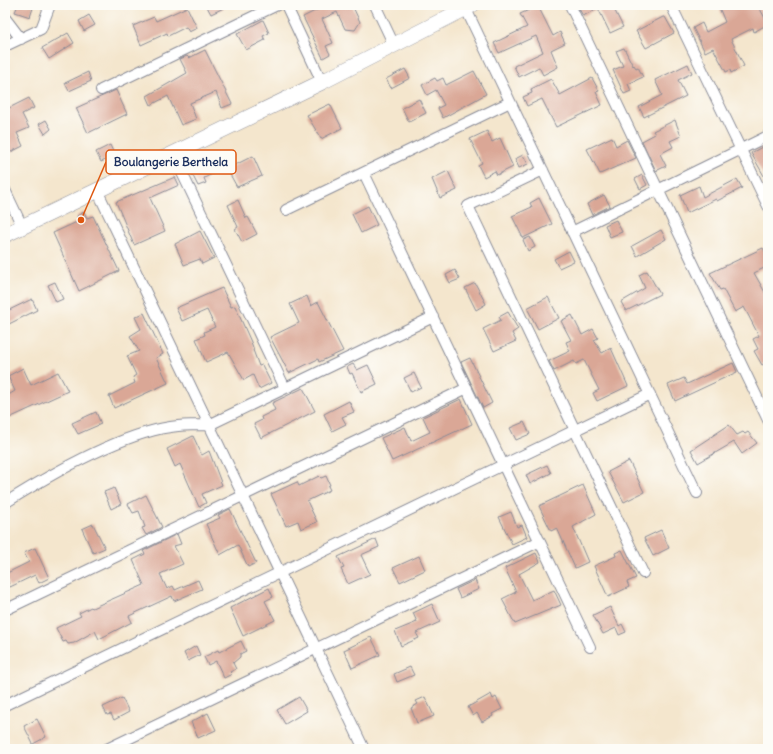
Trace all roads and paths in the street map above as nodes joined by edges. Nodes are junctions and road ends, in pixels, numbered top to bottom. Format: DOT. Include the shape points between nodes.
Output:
graph roads {
  1 [pos="50,5"];
  2 [pos="277,5"];
  3 [pos="286,5"];
  4 [pos="375,5"];
  5 [pos="570,5"];
  6 [pos="671,5"];
  7 [pos="467,6"];
  8 [pos="5,18"];
  9 [pos="21,39"];
  10 [pos="394,45"];
  11 [pos="5,46"];
  12 [pos="322,82"];
  13 [pos="101,90"];
  14 [pos="510,102"];
  15 [pos="768,136"];
  16 [pos="740,150"];
  17 [pos="173,154"];
  18 [pos="543,170"];
  19 [pos="364,173"];
  20 [pos="5,190"];
  21 [pos="97,190"];
  22 [pos="658,190"];
  23 [pos="768,206"];
  24 [pos="286,210"];
  25 [pos="22,226"];
  26 [pos="572,232"];
  27 [pos="5,235"];
  28 [pos="433,317"];
  29 [pos="285,388"];
  30 [pos="467,388"];
  31 [pos="650,394"];
  32 [pos="768,420"];
  33 [pos="209,425"];
  34 [pos="575,430"];
  35 [pos="503,465"];
  36 [pos="697,493"];
  37 [pos="243,496"];
  38 [pos="5,503"];
  39 [pos="540,541"];
  40 [pos="280,573"];
  41 [pos="643,573"];
  42 [pos="5,610"];
  43 [pos="590,647"];
  44 [pos="316,648"];
  45 [pos="5,705"];
  46 [pos="107,749"];
  47 [pos="364,749"];
  1 -- 9 [label="street" via="41,29"];
  2 -- 13 [label="street"];
  3 -- 12 [label="street"];
  4 -- 10 [label="street"];
  5 -- 22 [label="street"];
  6 -- 16 [label="street"];
  7 -- 10 [label="main road"];
  7 -- 14 [label="street"];
  8 -- 9 [label="street"];
  9 -- 11 [label="street"];
  10 -- 12 [label="main road"];
  12 -- 17 [label="main road"];
  14 -- 18 [label="street"];
  14 -- 19 [label="street"];
  15 -- 16 [label="street"];
  16 -- 22 [label="street"];
  16 -- 23 [label="street"];
  17 -- 21 [label="main road"];
  17 -- 29 [label="street"];
  18 -- 26 [label="street"];
  18 -- 34 [label="street" via="468,206"];
  19 -- 24 [label="street"];
  19 -- 28 [label="street"];
  20 -- 25 [label="street"];
  21 -- 25 [label="main road"];
  21 -- 33 [label="street"];
  22 -- 26 [label="street"];
  22 -- 32 [label="street"];
  25 -- 27 [label="main road"];
  26 -- 31 [label="street"];
  28 -- 29 [label="street"];
  28 -- 30 [label="street"];
  29 -- 33 [label="street"];
  30 -- 35 [label="street"];
  30 -- 37 [label="street"];
  31 -- 34 [label="street"];
  31 -- 36 [label="street"];
  33 -- 37 [label="street"];
  33 -- 38 [label="street" via="177,426 129,437 44,479"];
  34 -- 35 [label="street"];
  34 -- 41 [label="street"];
  35 -- 39 [label="street"];
  35 -- 40 [label="street"];
  37 -- 40 [label="street"];
  37 -- 42 [label="street"];
  39 -- 43 [label="street"];
  39 -- 44 [label="street"];
  40 -- 44 [label="street"];
  40 -- 45 [label="street"];
  44 -- 46 [label="street"];
  44 -- 47 [label="street"];
}
